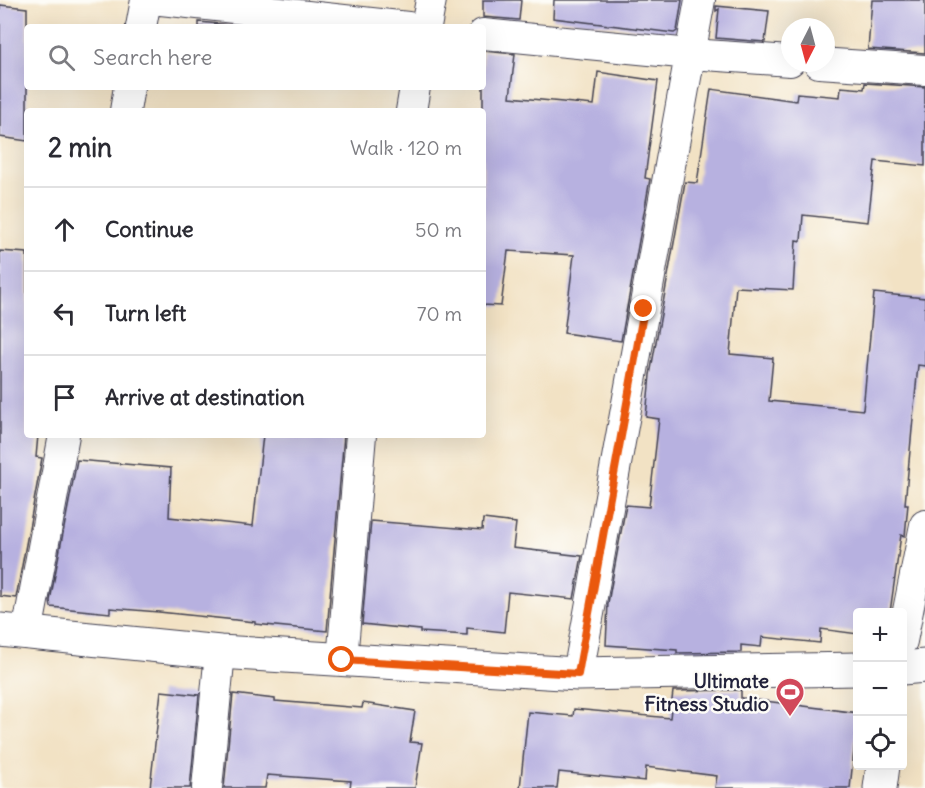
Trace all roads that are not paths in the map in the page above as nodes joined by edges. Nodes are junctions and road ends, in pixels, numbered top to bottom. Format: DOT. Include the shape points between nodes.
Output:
graph roads {
  1 [pos="146,0"];
  2 [pos="161,0"];
  3 [pos="431,0"];
  4 [pos="700,0"];
  5 [pos="142,24"];
  6 [pos="381,24"];
  7 [pos="427,24"];
  8 [pos="486,34"];
  9 [pos="691,54"];
  10 [pos="781,60"];
  11 [pos="835,64"];
  12 [pos="925,70"];
  13 [pos="128,90"];
  14 [pos="414,90"];
  15 [pos="126,108"];
  16 [pos="412,108"];
  17 [pos="63,438"];
  18 [pos="361,438"];
  19 [pos="925,525"];
  20 [pos="907,619"];
  21 [pos="14,632"];
  22 [pos="219,652"];
  23 [pos="342,660"];
  24 [pos="925,666"];
  25 [pos="907,668"];
  26 [pos="853,669"];
  27 [pos="578,674"];
  28 [pos="882,770"];
  29 [pos="207,788"];
  30 [pos="880,788"];
  1 -- 5 [label="street"];
  2 -- 6 [label="street"];
  3 -- 7 [label="street"];
  4 -- 9 [label="street"];
  8 -- 9 [label="street"];
  9 -- 10 [label="street"];
  9 -- 27 [label="street"];
  11 -- 12 [label="street"];
  13 -- 15 [label="street"];
  14 -- 16 [label="street"];
  17 -- 21 [label="street"];
  18 -- 23 [label="street"];
  19 -- 20 [label="street"];
  21 -- 22 [label="street"];
  22 -- 23 [label="street"];
  22 -- 29 [label="street"];
  23 -- 27 [label="street"];
  24 -- 25 [label="street"];
  26 -- 27 [label="street"];
  28 -- 30 [label="street"];
}
